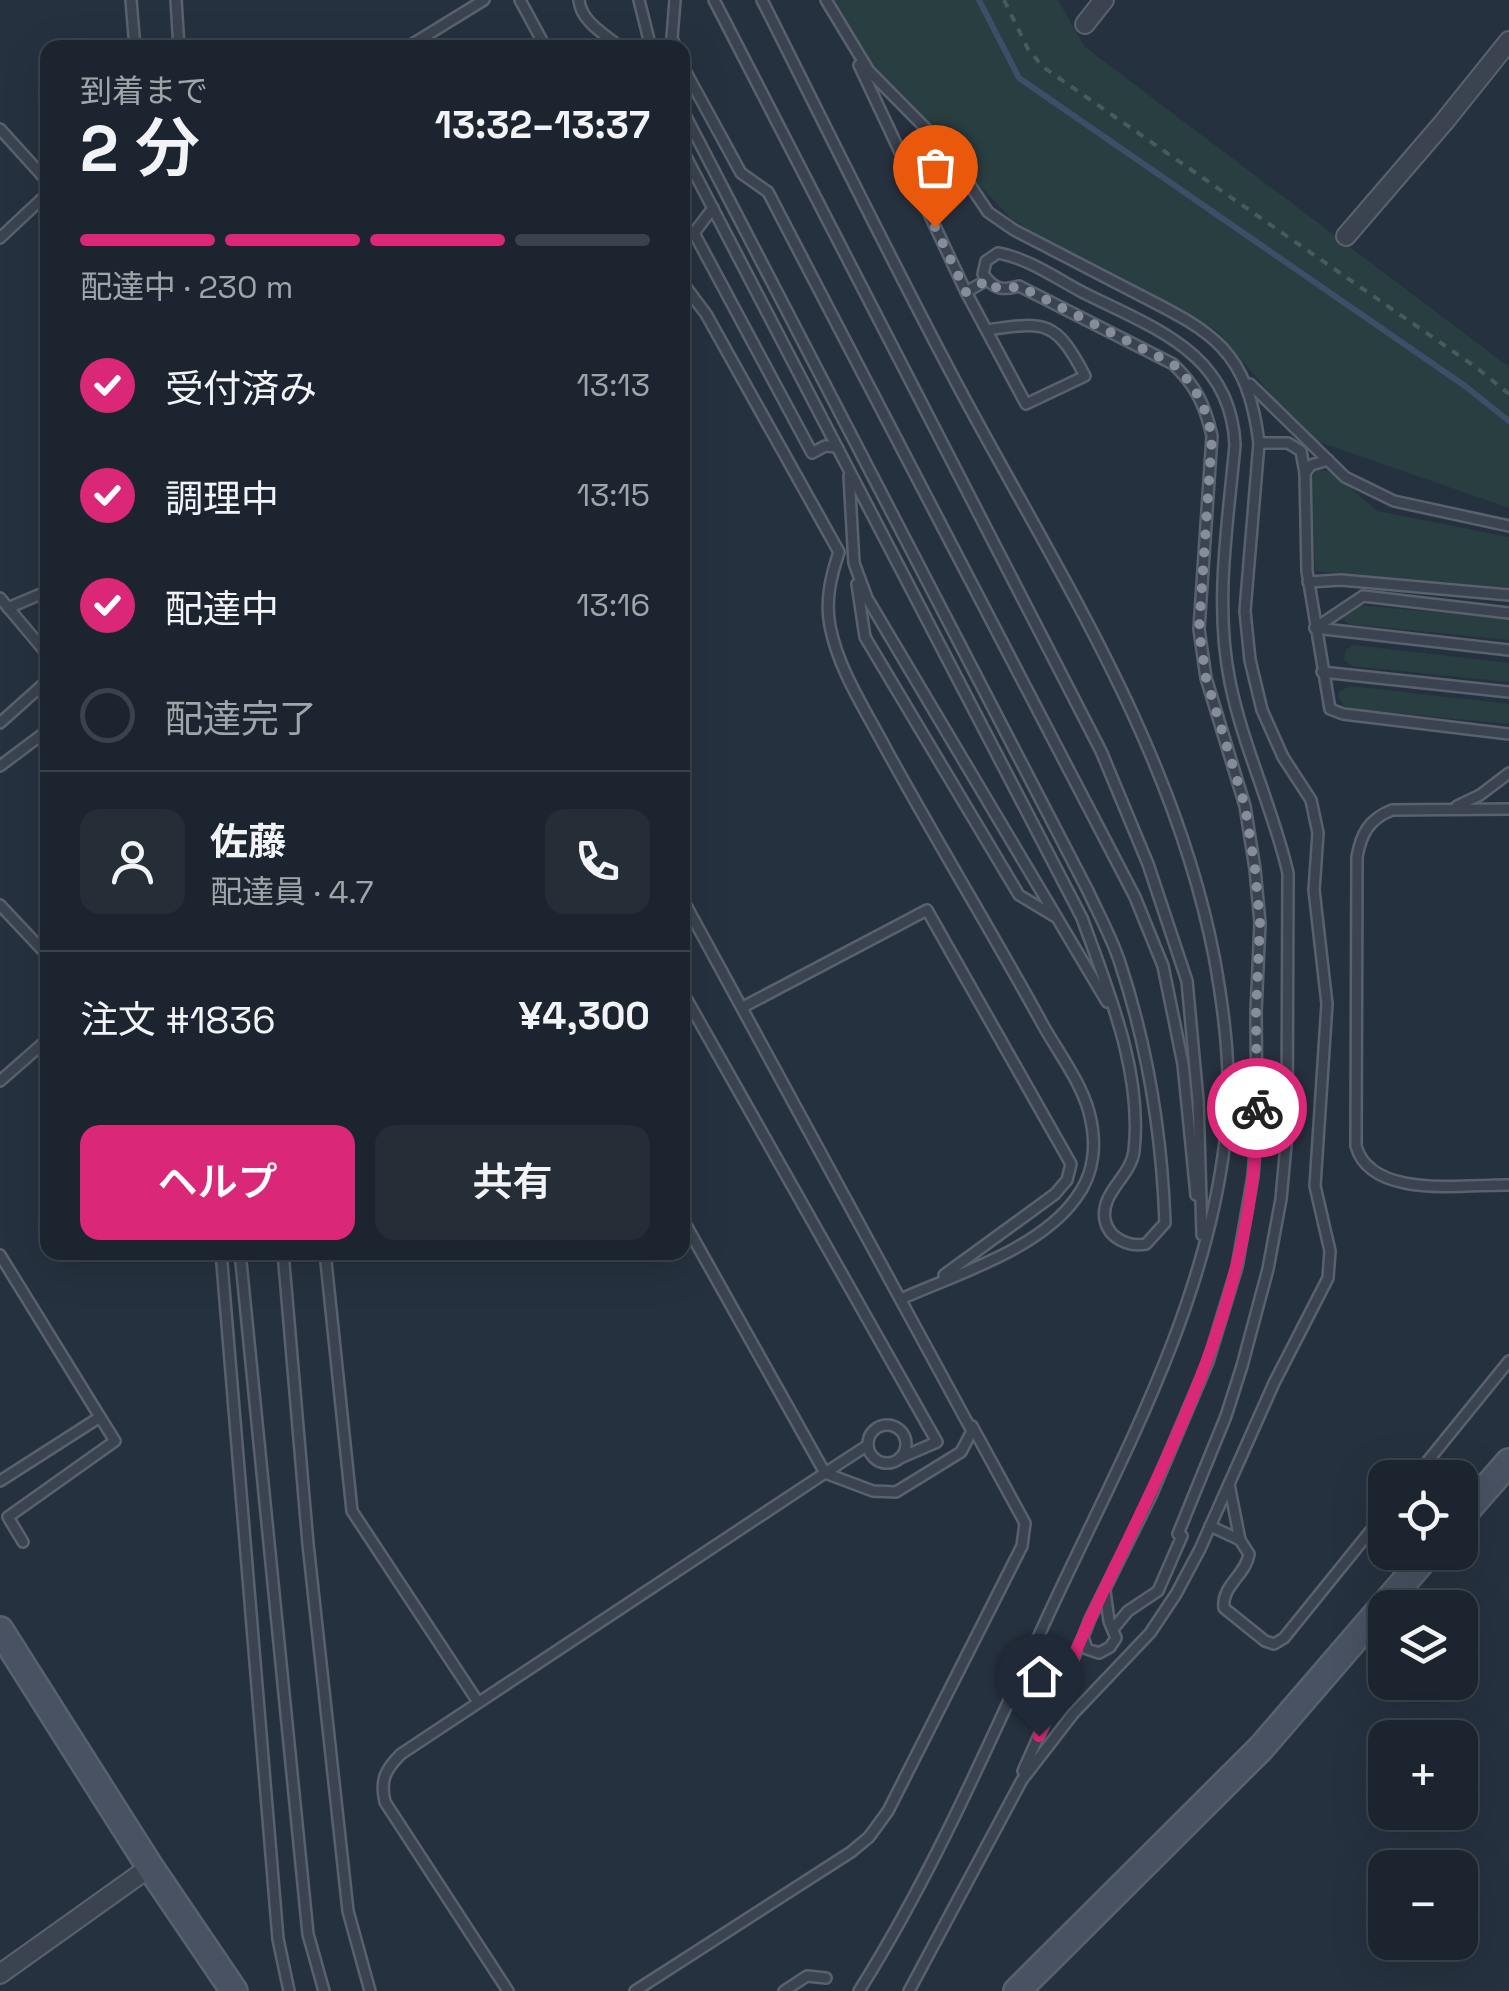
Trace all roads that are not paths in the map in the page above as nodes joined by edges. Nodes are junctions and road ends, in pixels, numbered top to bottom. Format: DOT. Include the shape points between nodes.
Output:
graph roads {
  1 [pos="131,0"];
  2 [pos="176,0"];
  3 [pos="484,0"];
  4 [pos="520,0"];
  5 [pos="579,0"];
  6 [pos="639,0"];
  7 [pos="675,0"];
  8 [pos="714,0"];
  9 [pos="762,0"];
  10 [pos="826,0"];
  11 [pos="1104,0"];
  12 [pos="1085,24"];
  13 [pos="848,39"];
  14 [pos="134,40"];
  15 [pos="179,40"];
  16 [pos="419,40"];
  17 [pos="542,40"];
  18 [pos="611,40"];
  19 [pos="650,40"];
  20 [pos="673,40"];
  21 [pos="1509,41"];
  22 [pos="690,79"];
  23 [pos="690,123"];
  24 [pos="0,129"];
  25 [pos="930,134"];
  26 [pos="904,162"];
  27 [pos="690,164"];
  28 [pos="40,173"];
  29 [pos="40,200"];
  30 [pos="713,208"];
  31 [pos="1346,236"];
  32 [pos="0,238"];
  33 [pos="988,280"];
  34 [pos="966,292"];
  35 [pos="690,293"];
  36 [pos="987,330"];
  37 [pos="1244,378"];
  38 [pos="1259,443"];
  39 [pos="837,447"];
  40 [pos="1328,460"];
  41 [pos="848,469"];
  42 [pos="1305,473"];
  43 [pos="1509,526"];
  44 [pos="854,563"];
  45 [pos="1308,582"];
  46 [pos="40,594"];
  47 [pos="1509,595"];
  48 [pos="0,598"];
  49 [pos="8,608"];
  50 [pos="1509,612"];
  51 [pos="1316,628"];
  52 [pos="40,646"];
  53 [pos="1509,650"];
  54 [pos="1322,672"];
  55 [pos="40,687"];
  56 [pos="1509,692"];
  57 [pos="0,723"];
  58 [pos="1509,734"];
  59 [pos="40,736"];
  60 [pos="0,766"];
  61 [pos="1509,773"];
  62 [pos="1450,808"];
  63 [pos="1509,809"];
  64 [pos="0,905"];
  65 [pos="690,912"];
  66 [pos="1056,917"];
  67 [pos="40,948"];
  68 [pos="690,1005"];
  69 [pos="743,1008"];
  70 [pos="1116,1018"];
  71 [pos="40,1046"];
  72 [pos="0,1081"];
  73 [pos="1509,1184"];
  74 [pos="690,1232"];
  75 [pos="1203,1252"];
  76 [pos="0,1255"];
  77 [pos="222,1260"];
  78 [pos="243,1260"];
  79 [pos="284,1260"];
  80 [pos="326,1260"];
  81 [pos="928,1287"];
  82 [pos="901,1299"];
  83 [pos="1509,1361"];
  84 [pos="100,1417"];
  85 [pos="969,1419"];
  86 [pos="868,1446"];
  87 [pos="900,1458"];
  88 [pos="1429,1460"];
  89 [pos="1509,1462"];
  90 [pos="824,1473"];
  91 [pos="0,1480"];
  92 [pos="1229,1484"];
  93 [pos="1478,1497"];
  94 [pos="1210,1526"];
  95 [pos="1368,1534"];
  96 [pos="1240,1540"];
  97 [pos="23,1542"];
  98 [pos="1414,1570"];
  99 [pos="1105,1590"];
  100 [pos="1113,1629"];
  101 [pos="0,1630"];
  102 [pos="1084,1637"];
  103 [pos="478,1702"];
  104 [pos="994,1834"];
  105 [pos="150,1867"];
  106 [pos="0,1974"];
  107 [pos="826,1978"];
  108 [pos="234,1991"];
  109 [pos="289,1991"];
  110 [pos="324,1991"];
  111 [pos="370,1991"];
  112 [pos="508,1991"];
  113 [pos="635,1991"];
  114 [pos="784,1991"];
  115 [pos="859,1991"];
  116 [pos="909,1991"];
  117 [pos="1017,1991"];
  1 -- 14 [label="lane"];
  2 -- 15 [label="lane"];
  3 -- 16 [label="lane"];
  4 -- 17 [label="lane"];
  5 -- 18 [label="lane" via="588,22"];
  6 -- 19 [label="lane"];
  7 -- 20 [label="lane"];
  8 -- 75 [label="lane" via="1101,751 1148,864 1187,981"];
  9 -- 75 [label="lane" via="952,374 1102,645 1178,820 1204,904 1227,1060 1226,1139"];
  10 -- 13 [label="lane"];
  11 -- 12 [label="street"];
  13 -- 25 [label="lane" via="868,71"];
  13 -- 26 [label="lane"];
  21 -- 31 [label="street"];
  22 -- 75 [label="lane" via="741,173 768,192 1135,897 1162,966 1183,1064"];
  23 -- 70 [label="lane" via="1119,959 1142,1040 1165,1208 1158,1234 1132,1246 1106,1224 1104,1205 1134,1157 1136,1121"];
  24 -- 28 [label="lane"];
  25 -- 26 [label="lane"];
  25 -- 37 [label="lane" via="988,212 1197,324"];
  26 -- 34 [label="lane"];
  27 -- 30 [label="lane"];
  29 -- 32 [label="lane"];
  30 -- 39 [label="lane"];
  30 -- 39 [label="lane" via="694,233 812,454"];
  33 -- 34 [label="lane"];
  33 -- 99 [label="lane" via="1004,290 1019,286 1173,364 1206,408 1212,436 1199,630 1206,678 1245,806 1259,905 1257,1124 1237,1268 1186,1420"];
  33 -- 100 [label="lane" via="982,274 986,261 998,253 1032,266 1178,341 1214,376 1227,400 1234,445 1222,606 1226,656 1288,873 1287,1134 1268,1268 1226,1416 1182,1536 1158,1591"];
  34 -- 36 [label="lane"];
  35 -- 81 [label="lane" via="840,552 828,598 830,627 854,690 1088,1107 1090,1174 1066,1211 1012,1250"];
  36 -- 36 [label="lane" via="1026,404 1085,376 1052,329"];
  37 -- 38 [label="lane"];
  37 -- 40 [label="lane"];
  38 -- 42 [label="lane" via="1288,443 1301,451"];
  38 -- 92 [label="lane" via="1246,612 1250,660 1262,710 1312,800 1318,833 1314,890 1327,1004 1315,1186 1330,1250 1320,1297"];
  39 -- 41 [label="lane"];
  40 -- 42 [label="lane"];
  40 -- 43 [label="lane" via="1394,501"];
  41 -- 44 [label="lane"];
  41 -- 70 [label="lane" via="1082,918"];
  42 -- 45 [label="lane"];
  44 -- 66 [label="lane" via="867,598"];
  44 -- 66 [label="lane" via="865,636 1019,895"];
  45 -- 47 [label="lane"];
  45 -- 51 [label="lane"];
  46 -- 49 [label="lane"];
  48 -- 49 [label="lane"];
  49 -- 52 [label="lane"];
  50 -- 51 [label="lane" via="1363,596"];
  51 -- 53 [label="lane"];
  51 -- 54 [label="lane"];
  54 -- 56 [label="lane"];
  54 -- 58 [label="lane" via="1330,709 1343,714"];
  55 -- 57 [label="lane"];
  59 -- 60 [label="lane"];
  61 -- 62 [label="lane"];
  62 -- 63 [label="lane"];
  62 -- 73 [label="lane" via="1392,810 1360,838 1356,1146 1366,1166 1397,1184"];
  64 -- 67 [label="lane"];
  65 -- 69 [label="lane"];
  66 -- 70 [label="lane"];
  68 -- 87 [label="lane" via="937,1442"];
  69 -- 81 [label="lane" via="927,910 1070,1164 1056,1194"];
  69 -- 82 [label="lane"];
  71 -- 72 [label="lane"];
  74 -- 90 [label="lane"];
  75 -- 115 [label="lane" via="1142,1420 960,1806"];
  76 -- 84 [label="lane"];
  77 -- 109 [label="lane" via="278,1939"];
  78 -- 110 [label="lane" via="308,1934"];
  79 -- 111 [label="lane" via="348,1911"];
  80 -- 103 [label="lane" via="352,1511"];
  81 -- 82 [label="lane"];
  82 -- 85 [label="lane"];
  83 -- 88 [label="lane"];
  84 -- 91 [label="lane"];
  84 -- 97 [label="lane" via="116,1441 8,1517"];
  85 -- 90 [label="lane" via="972,1431 961,1452 896,1492"];
  85 -- 113 [label="lane" via="1024,1524 1022,1546 888,1811 851,1852"];
  86 -- 87 [label="lane" via="882,1462"];
  86 -- 87 [label="lane" via="877,1428 895,1426 906,1441"];
  86 -- 90 [label="lane"];
  89 -- 93 [label="street"];
  90 -- 103 [label="lane"];
  92 -- 94 [label="lane"];
  92 -- 96 [label="lane"];
  94 -- 96 [label="lane"];
  94 -- 104 [label="lane" via="1150,1633 1048,1744"];
  95 -- 96 [label="lane" via="1274,1644 1224,1608 1225,1592 1248,1564"];
  98 -- 117 [label="street" via="1261,1748"];
  99 -- 100 [label="lane"];
  99 -- 102 [label="lane"];
  100 -- 102 [label="lane" via="1116,1638 1099,1653 1088,1649"];
  101 -- 105 [label="street"];
  102 -- 104 [label="lane"];
  103 -- 112 [label="lane" via="400,1754 381,1784 384,1802"];
  104 -- 116 [label="lane"];
  105 -- 106 [label="street"];
  105 -- 108 [label="street"];
  107 -- 114 [label="lane" via="807,1976"];
}
